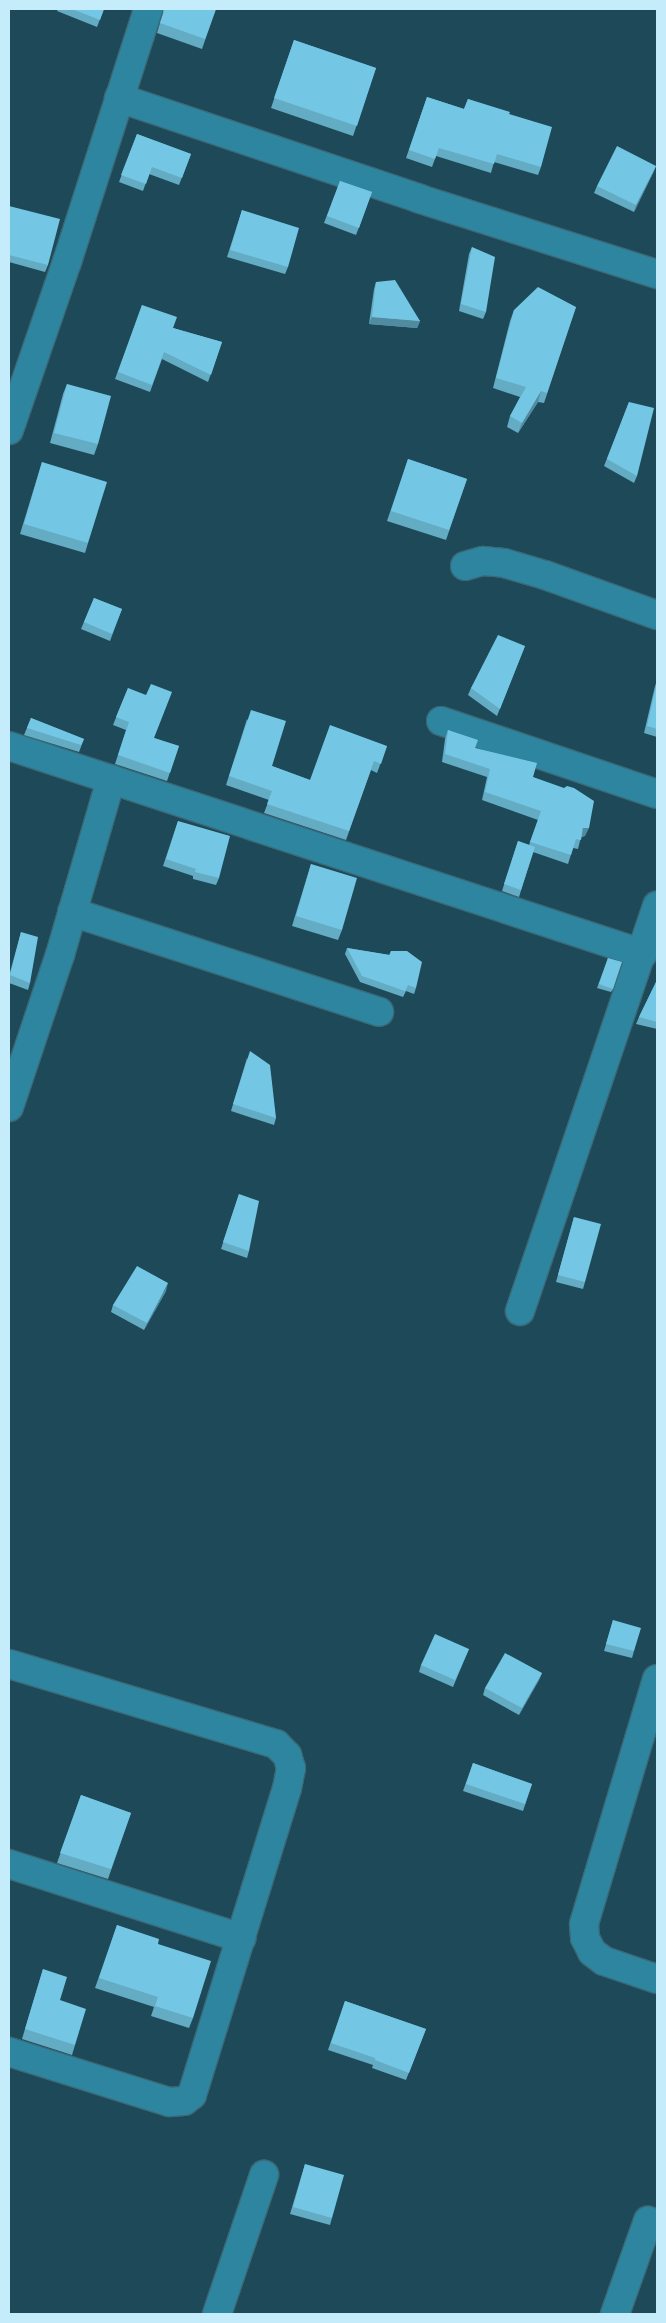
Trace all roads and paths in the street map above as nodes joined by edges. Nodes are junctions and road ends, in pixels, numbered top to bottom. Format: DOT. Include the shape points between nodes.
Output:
graph roads {
  1 [pos="148,9"];
  2 [pos="119,98"];
  3 [pos="657,274"];
  4 [pos="9,430"];
  5 [pos="465,566"];
  6 [pos="657,615"];
  7 [pos="441,721"];
  8 [pos="9,746"];
  9 [pos="111,780"];
  10 [pos="657,794"];
  11 [pos="72,912"];
  12 [pos="656,914"];
  13 [pos="643,954"];
  14 [pos="379,1012"];
  15 [pos="9,1107"];
  16 [pos="520,1311"];
  17 [pos="9,1664"];
  18 [pos="657,1679"];
  19 [pos="9,1864"];
  20 [pos="241,1938"];
  21 [pos="657,1978"];
  22 [pos="9,2052"];
  23 [pos="264,2175"];
  24 [pos="648,2221"];
  25 [pos="217,2314"];
  26 [pos="615,2314"];
  1 -- 2 [label="street"];
  2 -- 3 [label="street"];
  2 -- 4 [label="street"];
  5 -- 6 [label="street" via="483,561 504,564 546,575"];
  7 -- 10 [label="street"];
  8 -- 9 [label="street"];
  9 -- 11 [label="street"];
  9 -- 13 [label="street"];
  11 -- 14 [label="street"];
  11 -- 15 [label="street"];
  12 -- 13 [label="street"];
  13 -- 16 [label="street"];
  17 -- 20 [label="street" via="276,1744 287,1755 291,1768 287,1788"];
  18 -- 21 [label="street" via="584,1924 585,1938 592,1952 604,1961"];
  19 -- 20 [label="street"];
  20 -- 22 [label="street" via="197,2085 184,2101 169,2102"];
  23 -- 25 [label="street"];
  24 -- 26 [label="street"];
}
